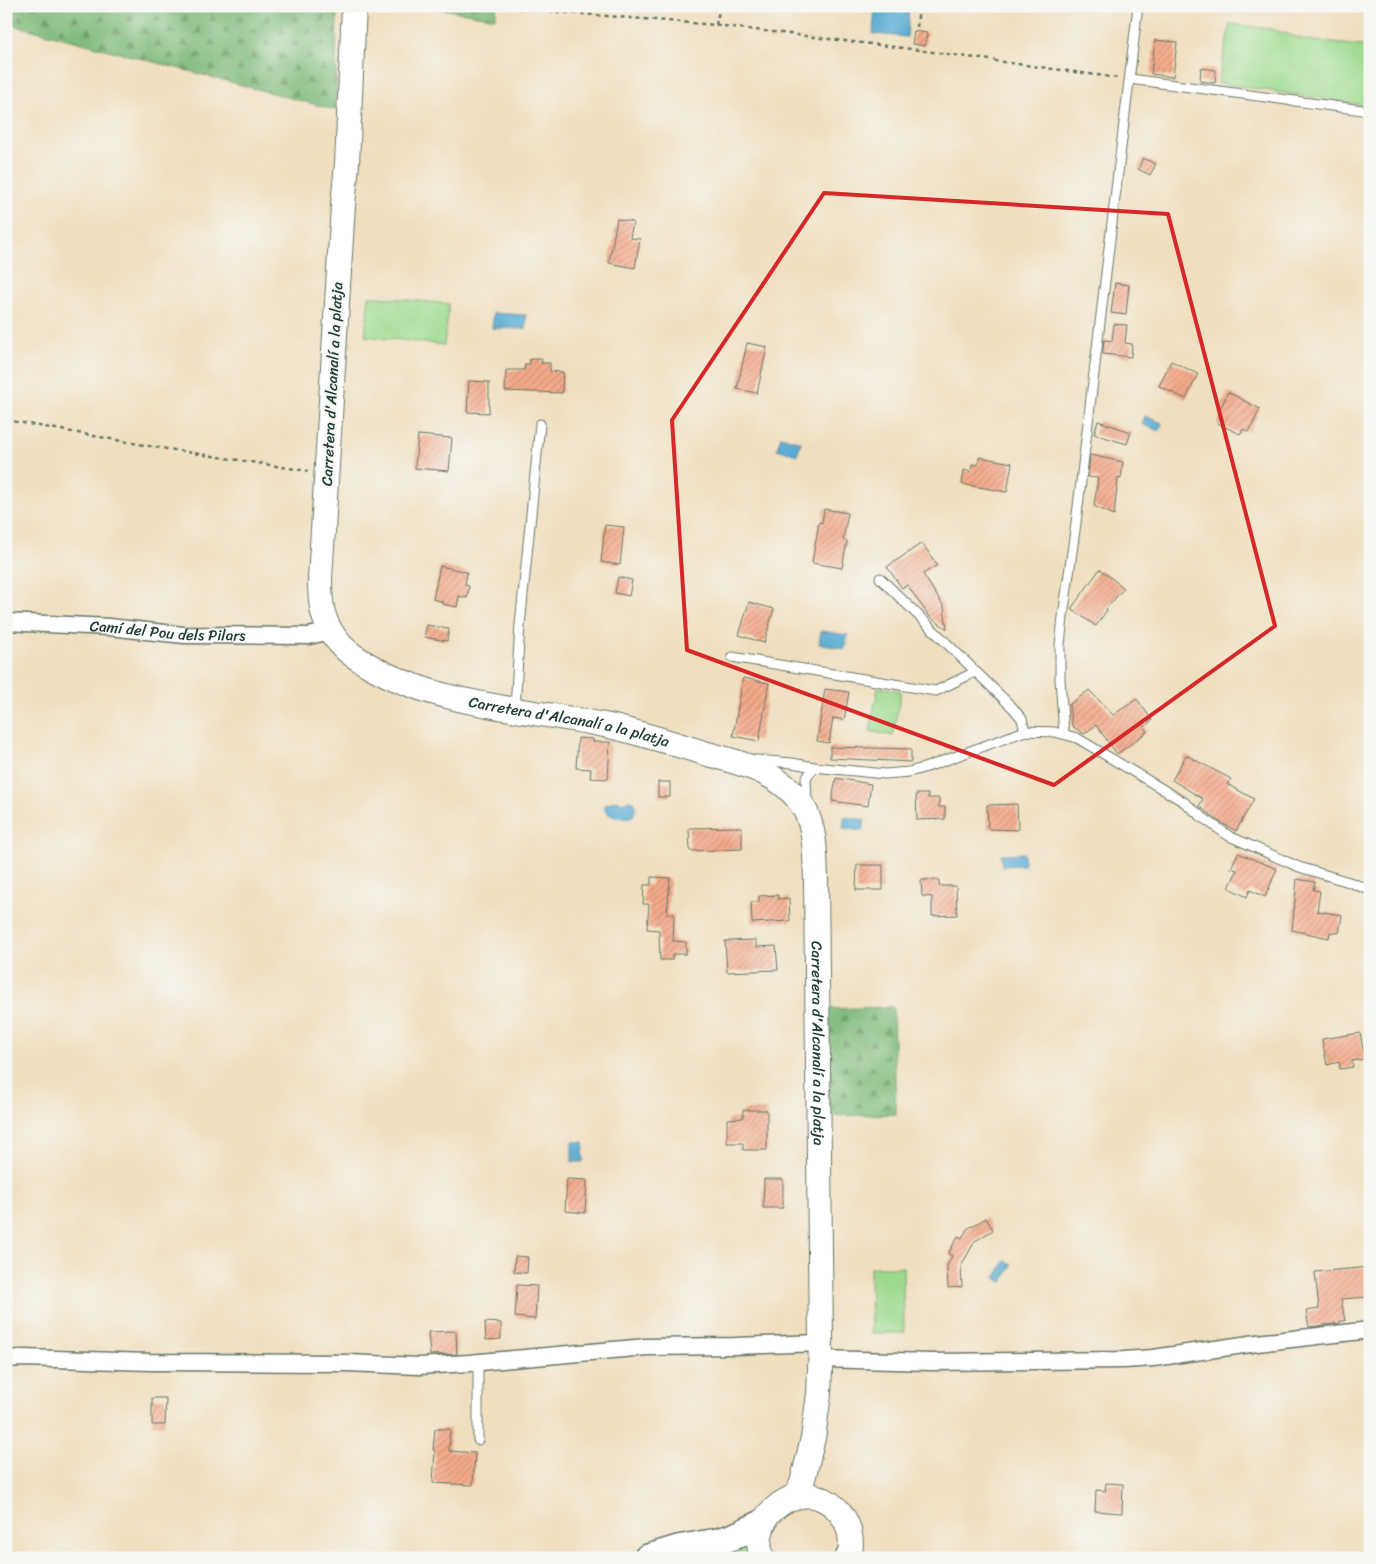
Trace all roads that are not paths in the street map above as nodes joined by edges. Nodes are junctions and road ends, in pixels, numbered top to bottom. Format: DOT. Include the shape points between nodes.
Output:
graph roads {
  1 [pos="354,6"];
  2 [pos="1138,6"];
  3 [pos="1130,79"];
  4 [pos="1370,111"];
  5 [pos="540,424"];
  6 [pos="880,578"];
  7 [pos="6,622"];
  8 [pos="330,631"];
  9 [pos="732,657"];
  10 [pos="975,672"];
  11 [pos="515,709"];
  12 [pos="1025,731"];
  13 [pos="1064,734"];
  14 [pos="705,753"];
  15 [pos="814,767"];
  16 [pos="812,826"];
  17 [pos="1370,890"];
  18 [pos="1370,1330"];
  19 [pos="821,1351"];
  20 [pos="6,1359"];
  21 [pos="478,1362"];
  22 [pos="813,1438"];
  23 [pos="478,1440"];
  24 [pos="791,1498"];
  25 [pos="830,1503"];
  26 [pos="763,1524"];
  27 [pos="849,1557"];
  28 [pos="647,1558"];
  29 [pos="762,1558"];
  1 -- 8 [label="main road, Carretera d'Alcanalí a la platja" via="320,599 323,619"];
  2 -- 3 [label="lane"];
  3 -- 4 [label="lane"];
  3 -- 13 [label="lane" via="1060,645"];
  5 -- 11 [label="lane"];
  6 -- 10 [label="lane"];
  7 -- 8 [label="street, Camí del Pou dels Pilars" via="110,627 184,635 309,636"];
  8 -- 11 [label="main road, Carretera d'Alcanalí a la platja" via="342,647 359,660 403,682"];
  9 -- 10 [label="lane" via="936,691"];
  10 -- 12 [label="lane" via="1013,708"];
  11 -- 14 [label="main road, Carretera d'Alcanalí a la platja" via="608,726"];
  12 -- 13 [label="lane"];
  12 -- 15 [label="lane" via="909,772 885,774"];
  13 -- 17 [label="lane" via="1078,738 1167,791 1229,836 1299,867"];
  14 -- 15 [label="lane"];
  14 -- 16 [label="main road, Carretera d'Alcanalí a la platja" via="776,779 790,790"];
  15 -- 16 [label="lane" via="806,779 807,808"];
  16 -- 19 [label="main road, Carretera d'Alcanalí a la platja" via="817,908"];
  18 -- 19 [label="street" via="1124,1360 931,1362"];
  19 -- 21 [label="street" via="735,1346 646,1347"];
  19 -- 22 [label="main road, Carretera d'Alcanalí a la platja"];
  20 -- 21 [label="street" via="419,1366"];
  21 -- 23 [label="lane"];
  22 -- 24 [label="main road, Carretera d'Alcanalí a la platja" via="802,1483"];
  22 -- 25 [label="main road, Carretera d'Alcanalí a la platja" via="815,1479"];
  24 -- 25 [label="main road" via="804,1496"];
  24 -- 26 [label="main road" via="770,1512"];
  25 -- 27 [label="main road, Carretera d'Alcanalí a la platja" via="842,1513 849,1526 852,1542"];
  26 -- 28 [label="main road" via="727,1539"];
  26 -- 29 [label="main road" via="759,1538"];
}
